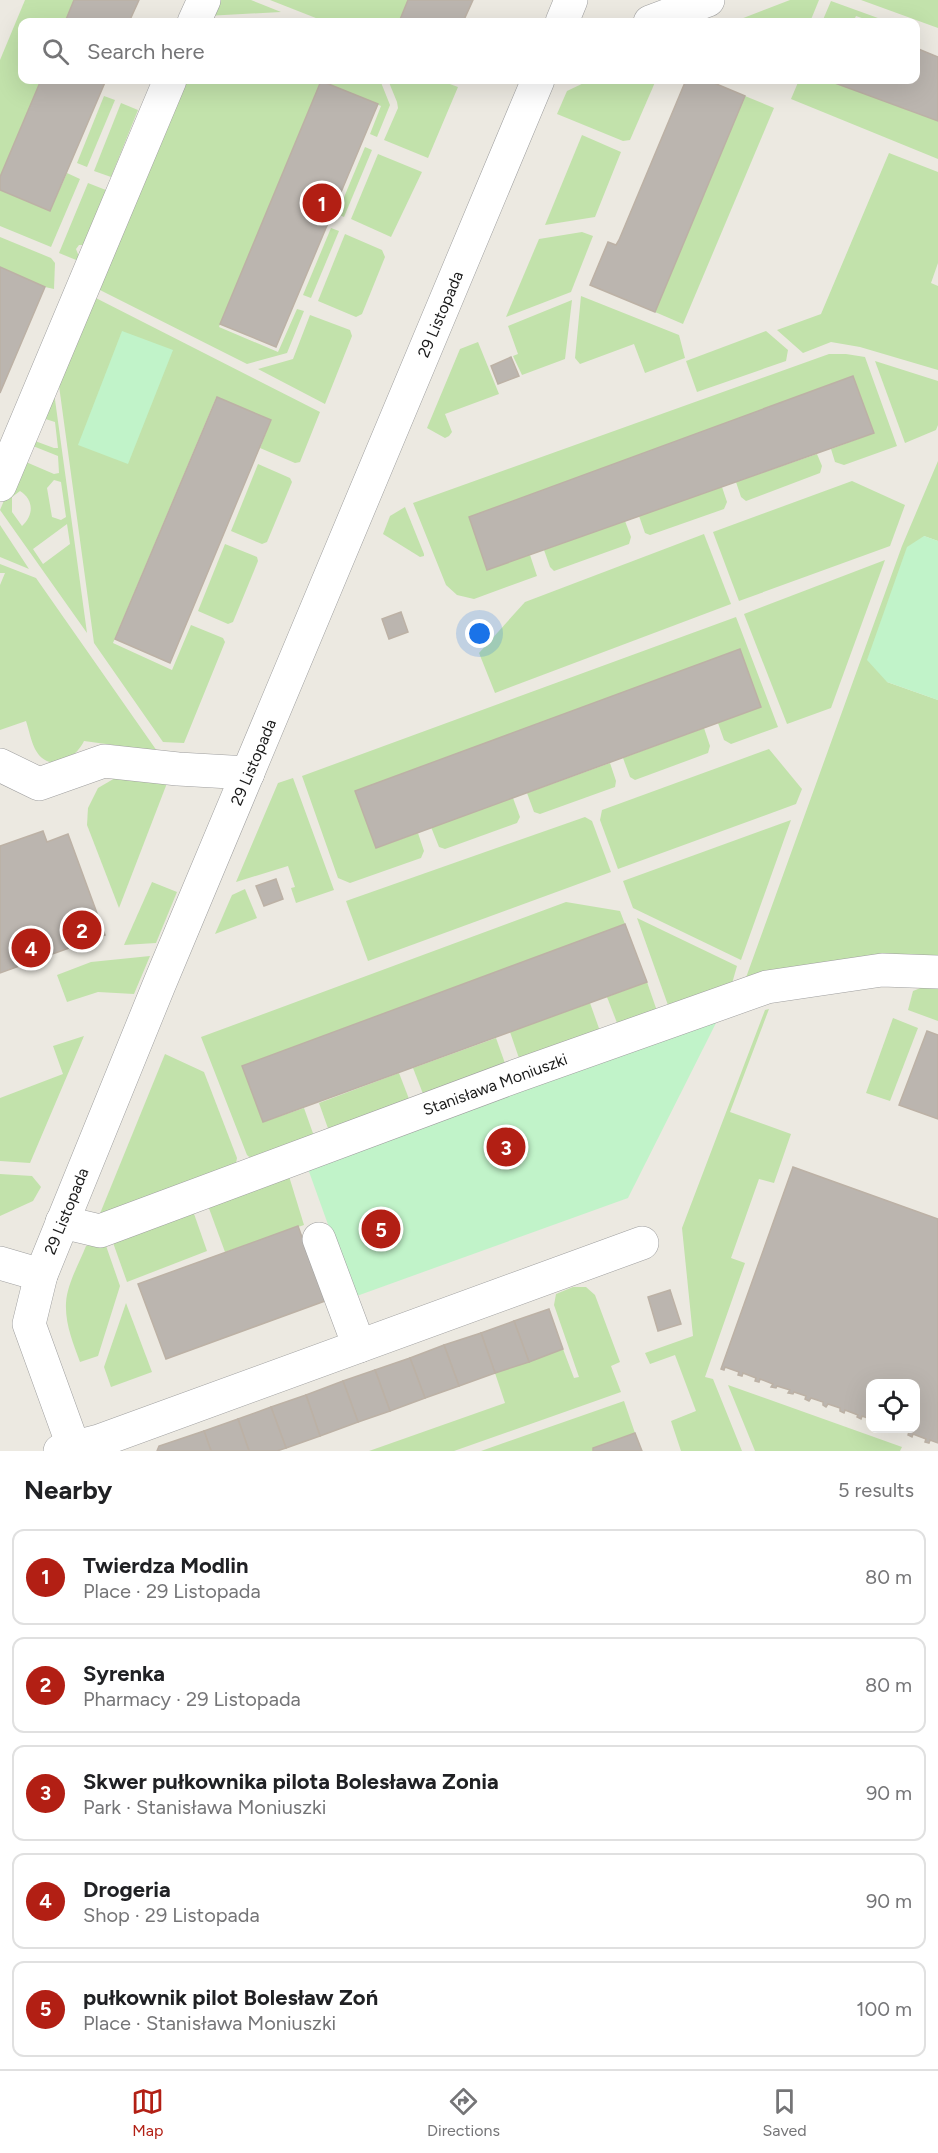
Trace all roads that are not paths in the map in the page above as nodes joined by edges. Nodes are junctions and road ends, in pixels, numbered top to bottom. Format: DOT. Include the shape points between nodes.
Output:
graph roads {
  1 [pos="204,0"];
  2 [pos="572,0"];
  3 [pos="708,0"];
  4 [pos="196,18"];
  5 [pos="565,18"];
  6 [pos="661,18"];
  7 [pos="168,84"];
  8 [pos="536,84"];
  9 [pos="0,485"];
  10 [pos="0,765"];
  11 [pos="248,773"];
  12 [pos="938,972"];
  13 [pos="62,1222"];
  14 [pos="319,1239"];
  15 [pos="642,1243"];
  16 [pos="0,1263"];
  17 [pos="41,1275"];
  18 [pos="359,1346"];
  19 [pos="69,1449"];
  1 -- 4 [label="street"];
  2 -- 5 [label="street"];
  3 -- 6 [label="street"];
  7 -- 9 [label="street"];
  8 -- 11 [label="street, 29 Listopada"];
  10 -- 11 [label="street" via="39,784 104,761"];
  11 -- 13 [label="street, 29 Listopada"];
  12 -- 13 [label="street, Stanisława Moniuszki" via="882,970 767,987 100,1231"];
  13 -- 17 [label="street, 29 Listopada"];
  14 -- 18 [label="street"];
  15 -- 18 [label="street"];
  16 -- 17 [label="street"];
  17 -- 19 [label="street, 29 Listopada" via="29,1324"];
  18 -- 19 [label="street"];
}
